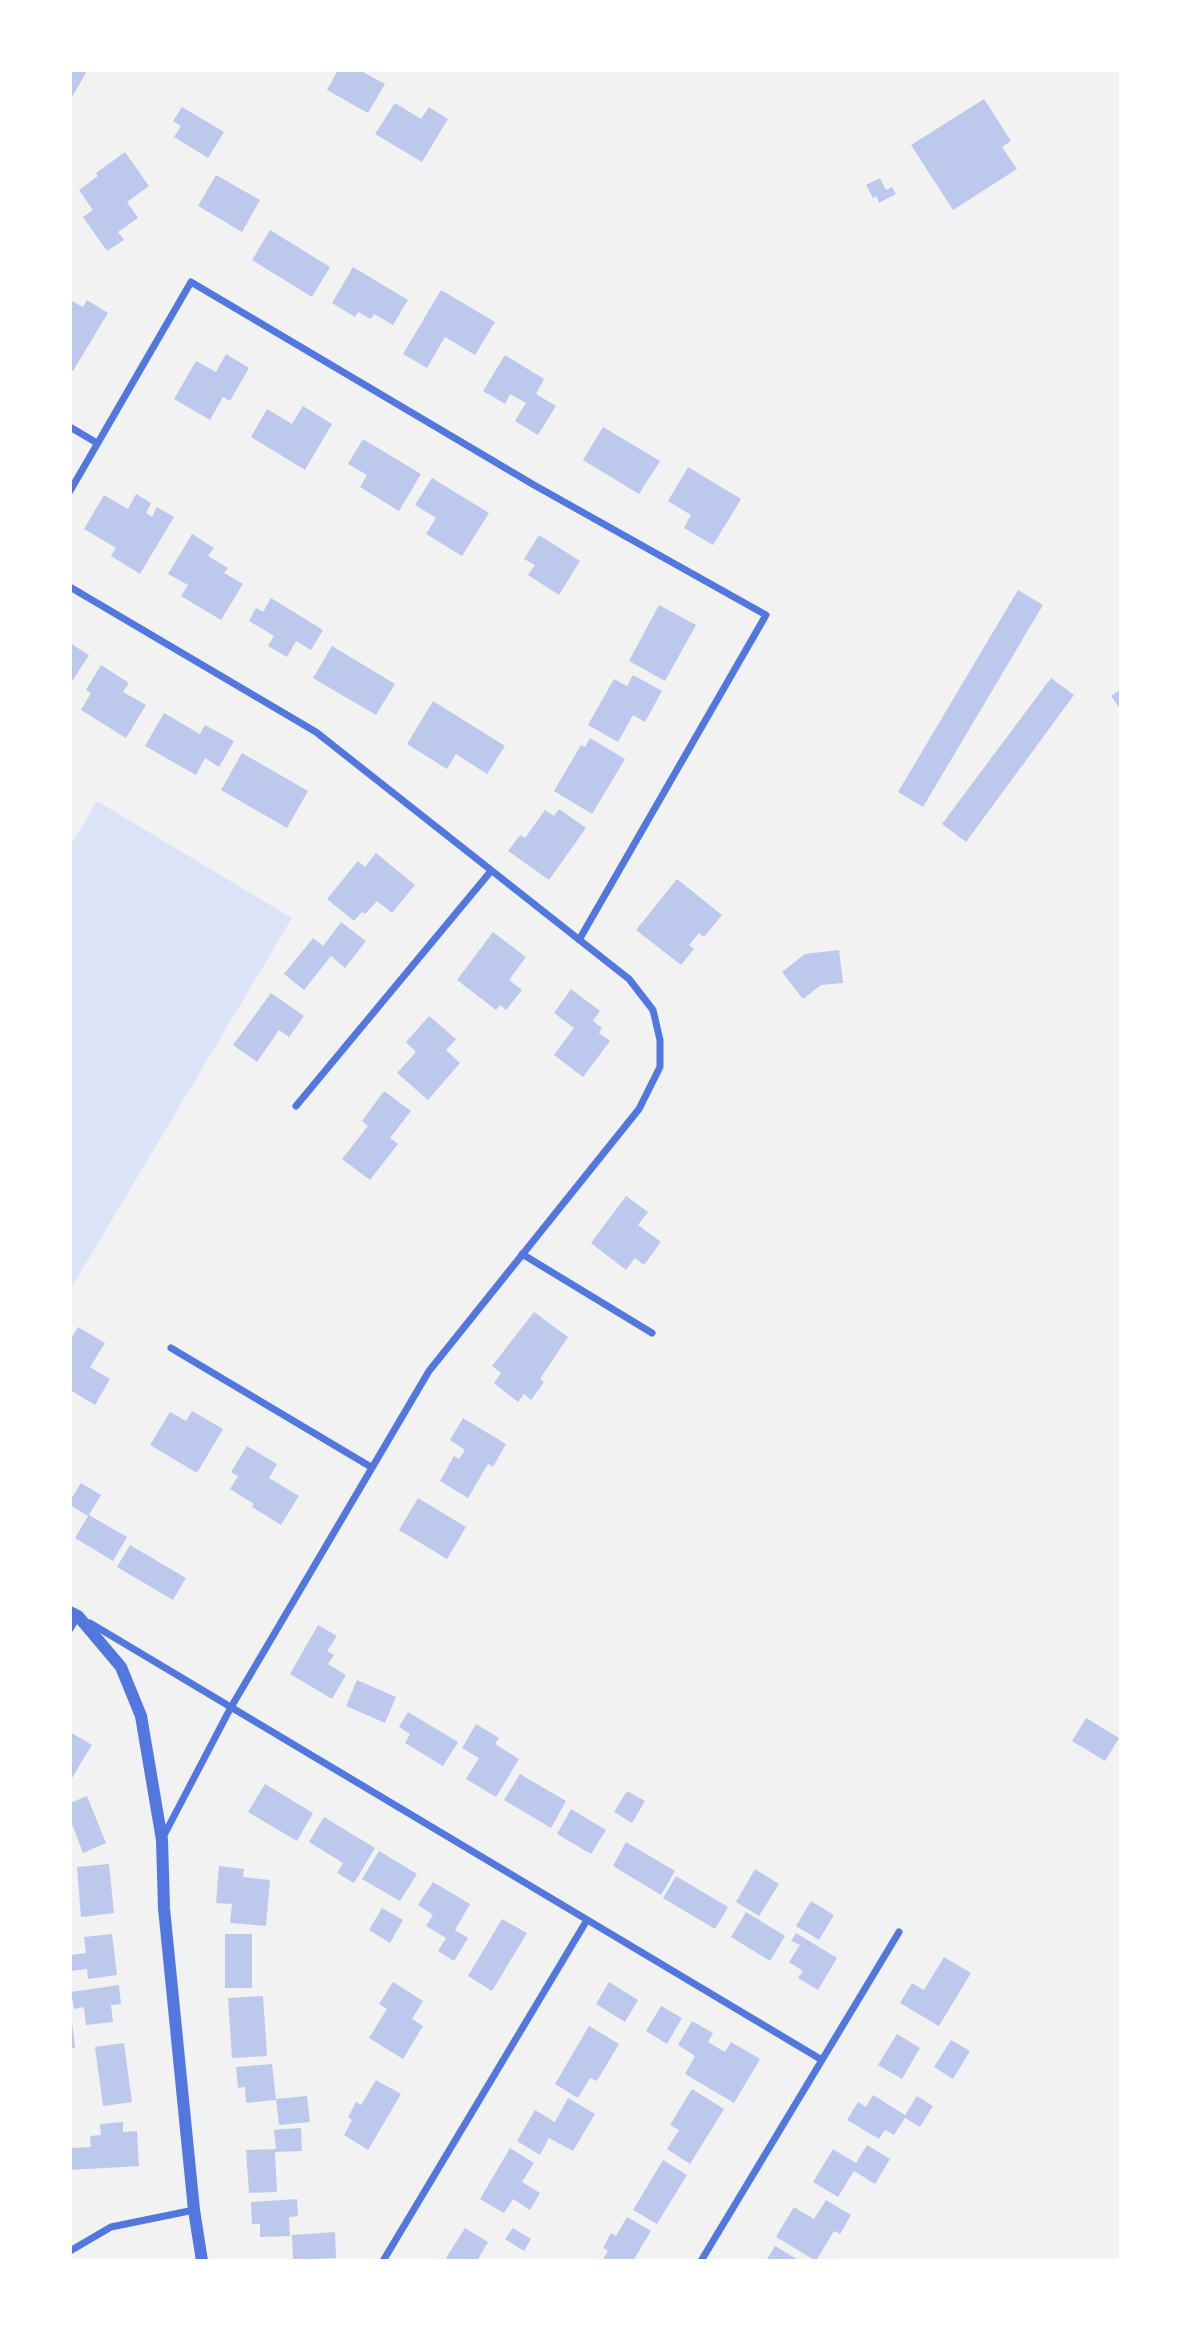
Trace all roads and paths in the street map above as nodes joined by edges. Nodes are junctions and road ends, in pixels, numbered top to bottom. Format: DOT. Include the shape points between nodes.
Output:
graph roads {
  1 [pos="70,427"];
  2 [pos="97,443"];
  3 [pos="70,491"];
  4 [pos="70,587"];
  5 [pos="491,871"];
  6 [pos="579,940"];
  7 [pos="296,1106"];
  8 [pos="522,1254"];
  9 [pos="652,1333"];
  10 [pos="172,1348"];
  11 [pos="371,1467"];
  12 [pos="74,1614"];
  13 [pos="70,1629"];
  14 [pos="230,1709"];
  15 [pos="162,1840"];
  16 [pos="587,1920"];
  17 [pos="899,1933"];
  18 [pos="822,2060"];
  19 [pos="194,2210"];
  20 [pos="70,2251"];
  21 [pos="202,2261"];
  22 [pos="383,2261"];
  23 [pos="701,2261"];
  1 -- 2 [label="street"];
  2 -- 3 [label="street"];
  2 -- 6 [label="street" via="191,282 765,615"];
  4 -- 5 [label="street" via="316,732"];
  5 -- 6 [label="street"];
  5 -- 7 [label="street"];
  6 -- 8 [label="street" via="629,979 653,1010 660,1067 639,1109"];
  8 -- 9 [label="street"];
  8 -- 11 [label="street" via="429,1371"];
  10 -- 11 [label="street"];
  11 -- 14 [label="street"];
  12 -- 13 [label="street"];
  12 -- 14 [label="street"];
  12 -- 15 [label="street" via="121,1667 141,1716"];
  14 -- 15 [label="street"];
  14 -- 16 [label="street"];
  15 -- 19 [label="street" via="164,1908"];
  16 -- 18 [label="street"];
  16 -- 22 [label="street"];
  17 -- 18 [label="street"];
  18 -- 23 [label="street"];
  19 -- 20 [label="street" via="111,2227"];
  19 -- 21 [label="street"];
}
